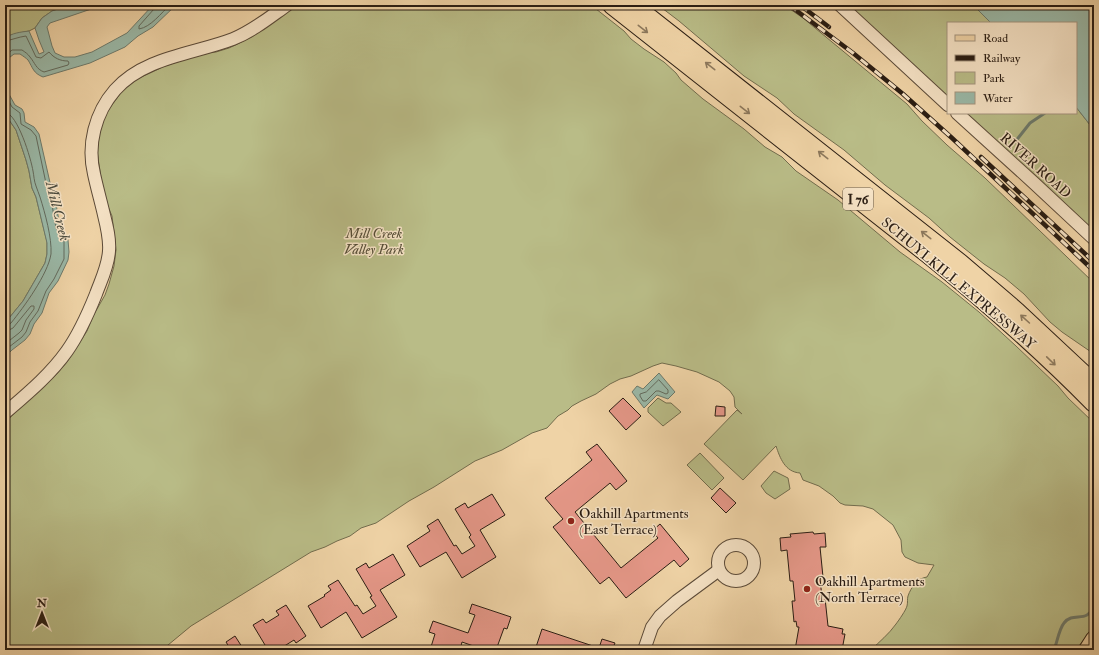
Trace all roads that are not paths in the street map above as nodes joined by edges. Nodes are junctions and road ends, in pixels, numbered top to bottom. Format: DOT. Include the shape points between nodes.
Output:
graph roads {
  1 [pos="287,5"];
  2 [pos="612,5"];
  3 [pos="633,5"];
  4 [pos="840,5"];
  5 [pos="947,104"];
  6 [pos="958,114"];
  7 [pos="1094,239"];
  8 [pos="1094,384"];
  9 [pos="1094,403"];
  10 [pos="5,413"];
  11 [pos="719,570"];
  12 [pos="1094,638"];
  13 [pos="644,650"];
  14 [pos="1087,650"];
  1 -- 10 [label="street" via="235,38 140,70 123,82 107,100 100,112 91,149 109,240 106,268 85,318 67,352 50,372"];
  2 -- 9 [label="highway, SCHUYLKILL EXPRESSWAY / I 76, one-way" via="972,290 1039,349"];
  8 -- 3 [label="highway, SCHUYLKILL EXPRESSWAY / I 76, one-way" via="1022,316 960,264"];
  4 -- 5 [label="street"];
  6 -- 7 [label="street, RIVER ROAD"];
  11 -- 13 [label="street" via="660,616 652,627"];
  12 -- 14 [label="main road"];
}
